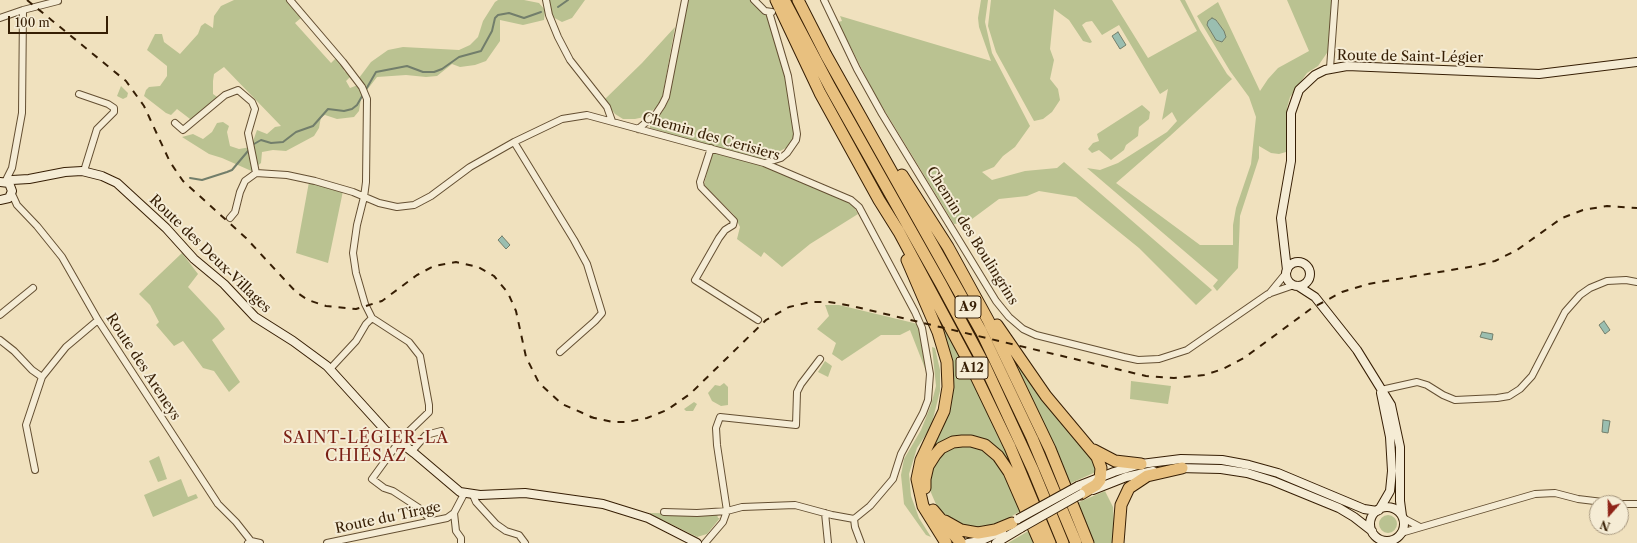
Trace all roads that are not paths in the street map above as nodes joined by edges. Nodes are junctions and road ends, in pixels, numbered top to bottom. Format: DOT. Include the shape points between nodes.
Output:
graph roads {
  1 [pos="290,0"];
  2 [pos="546,0"];
  3 [pos="685,0"];
  4 [pos="754,0"];
  5 [pos="784,0"];
  6 [pos="798,0"];
  7 [pos="824,0"];
  8 [pos="1335,0"];
  9 [pos="58,1"];
  10 [pos="774,8"];
  11 [pos="23,10"];
  12 [pos="0,18"];
  13 [pos="1637,62"];
  14 [pos="1330,68"];
  15 [pos="840,81"];
  16 [pos="79,94"];
  17 [pos="612,121"];
  18 [pos="175,124"];
  19 [pos="638,128"];
  20 [pos="514,142"];
  21 [pos="710,148"];
  22 [pos="764,163"];
  23 [pos="84,171"];
  24 [pos="256,173"];
  25 [pos="8,185"];
  26 [pos="364,196"];
  27 [pos="2,200"];
  28 [pos="879,200"];
  29 [pos="17,205"];
  30 [pos="230,218"];
  31 [pos="1285,245"];
  32 [pos="948,247"];
  33 [pos="1301,263"];
  34 [pos="1287,271"];
  35 [pos="1309,278"];
  36 [pos="1637,282"];
  37 [pos="1296,285"];
  38 [pos="33,288"];
  39 [pos="1268,294"];
  40 [pos="1314,297"];
  41 [pos="0,315"];
  42 [pos="372,318"];
  43 [pos="98,320"];
  44 [pos="758,320"];
  45 [pos="0,340"];
  46 [pos="560,352"];
  47 [pos="820,359"];
  48 [pos="330,369"];
  49 [pos="42,377"];
  50 [pos="1381,390"];
  51 [pos="441,431"];
  52 [pos="399,442"];
  53 [pos="1091,447"];
  54 [pos="412,451"];
  55 [pos="1141,464"];
  56 [pos="1182,468"];
  57 [pos="35,470"];
  58 [pos="1101,476"];
  59 [pos="1080,490"];
  60 [pos="464,494"];
  61 [pos="473,495"];
  62 [pos="1589,500"];
  63 [pos="1378,510"];
  64 [pos="727,511"];
  65 [pos="664,512"];
  66 [pos="454,513"];
  67 [pos="825,513"];
  68 [pos="932,515"];
  69 [pos="1402,517"];
  70 [pos="854,519"];
  71 [pos="432,521"];
  72 [pos="1017,523"];
  73 [pos="1420,527"];
  74 [pos="1373,532"];
  75 [pos="1401,533"];
  76 [pos="1392,541"];
  77 [pos="250,542"];
  78 [pos="260,543"];
  79 [pos="327,543"];
  80 [pos="461,543"];
  81 [pos="525,543"];
  82 [pos="696,543"];
  83 [pos="706,543"];
  84 [pos="828,543"];
  85 [pos="861,543"];
  86 [pos="938,543"];
  87 [pos="946,543"];
  88 [pos="962,543"];
  89 [pos="996,543"];
  90 [pos="1040,543"];
  91 [pos="1050,543"];
  92 [pos="1063,543"];
  93 [pos="1076,543"];
  94 [pos="1088,543"];
  95 [pos="1118,543"];
  96 [pos="1374,543"];
  1 -- 26 [label="street" via="362,86 367,98"];
  2 -- 17 [label="street" via="549,14 570,60 607,106"];
  3 -- 19 [label="street" via="666,97 656,114"];
  4 -- 10 [label="street" via="761,8"];
  5 -- 92 [label="highway, A9" via="985,366"];
  6 -- 15 [label="highway, A9"];
  7 -- 39 [label="street, Chemin des Boulingrins" via="882,114 996,300 1009,317 1023,329 1036,335 1124,357 1138,360 1159,359 1187,350"];
  8 -- 14 [label="street"];
  9 -- 11 [label="street"];
  10 -- 22 [label="street" via="797,134 787,153"];
  10 -- 28 [label="highway, A12"];
  11 -- 12 [label="street"];
  11 -- 25 [label="street" via="22,113"];
  13 -- 14 [label="main road, Route de Saint-Légier" via="1539,74 1355,66"];
  14 -- 31 [label="main road, Route de Saint-Légier" via="1306,82 1299,90 1292,106 1291,161 1281,218"];
  15 -- 32 [label="highway"];
  15 -- 93 [label="highway, A9" via="987,344 1032,438"];
  16 -- 23 [label="street" via="114,108 114,112 97,129"];
  17 -- 19 [label="street, Chemin des Cerisiers"];
  17 -- 20 [label="street, Chemin des Cerisiers" via="587,115 571,117"];
  18 -- 24 [label="street" via="183,130 225,95 238,90 252,102 255,109 248,133"];
  19 -- 21 [label="street, Chemin des Cerisiers"];
  20 -- 26 [label="street, Chemin des Cerisiers" via="470,167 431,196 414,205 397,207"];
  20 -- 46 [label="street" via="587,264 602,313"];
  21 -- 22 [label="street, Chemin des Cerisiers"];
  21 -- 44 [label="street" via="700,182 731,216 734,225 725,230 719,238 695,280"];
  22 -- 70 [label="street, Chemin des Cerisiers" via="851,200 860,207 904,287 922,328 930,374 924,413 901,454 892,481 868,508"];
  23 -- 25 [label="main road, Route des Deux-Villages" via="65,172"];
  23 -- 48 [label="main road, Route des Deux-Villages" via="121,185 194,259 224,284 254,317 293,341"];
  24 -- 26 [label="street, Chemin des Cerisiers" via="315,181"];
  24 -- 30 [label="street" via="245,181 235,212"];
  25 -- 27 [label="main road, Route des Deux-Villages"];
  25 -- 29 [label="street, Route des Areneys"];
  26 -- 42 [label="street" via="356,225 353,253 365,304"];
  27 -- 29 [label="street, Route des Areneys"];
  28 -- 68 [label="highway" via="931,314 947,362 946,405 921,460 917,480 920,496"];
  28 -- 91 [label="highway, A12" via="938,302 986,394"];
  29 -- 43 [label="street, Route des Areneys" via="62,257"];
  31 -- 33 [label="main road"];
  31 -- 34 [label="main road, Route de Saint-Légier"];
  32 -- 53 [label="highway" via="1028,371 1060,413"];
  32 -- 94 [label="highway" via="988,320 1027,400 1055,460"];
  33 -- 34 [label="main road" via="1292,264"];
  33 -- 35 [label="main road" via="1308,268"];
  34 -- 37 [label="main road" via="1288,280"];
  34 -- 39 [label="street, Chemin des Boulingrins"];
  35 -- 37 [label="main road" via="1304,284"];
  35 -- 40 [label="main road"];
  36 -- 50 [label="street" via="1608,281 1580,295 1565,312 1532,376 1509,396 1455,400 1417,382"];
  37 -- 39 [label="street, Chemin des Boulingrins"];
  37 -- 40 [label="main road"];
  38 -- 41 [label="street"];
  40 -- 50 [label="main road" via="1357,350"];
  42 -- 48 [label="street" via="356,341"];
  42 -- 52 [label="street" via="409,342 420,356 422,365 429,412"];
  43 -- 49 [label="street" via="66,347"];
  43 -- 77 [label="street, Route des Areneys" via="215,500 236,522"];
  45 -- 49 [label="street"];
  47 -- 64 [label="street" via="797,392 796,425 720,417 716,428"];
  48 -- 52 [label="main road, Route des Deux-Villages"];
  49 -- 57 [label="street" via="26,425"];
  50 -- 63 [label="main road" via="1390,437 1392,471 1390,491"];
  50 -- 69 [label="main road" via="1391,405 1399,436"];
  51 -- 54 [label="street" via="426,435"];
  52 -- 54 [label="main road, Route des Deux-Villages"];
  52 -- 71 [label="street" via="372,479 419,508"];
  53 -- 55 [label="highway" via="1115,461"];
  53 -- 58 [label="highway" via="1099,462"];
  54 -- 60 [label="main road, Route des Deux-Villages" via="451,486"];
  55 -- 58 [label="main road"];
  55 -- 63 [label="main road" via="1195,459 1249,465 1293,478 1364,509"];
  56 -- 59 [label="main road" via="1133,474"];
  56 -- 74 [label="main road" via="1221,469 1273,481 1339,508"];
  56 -- 95 [label="highway" via="1147,476 1129,488 1121,505"];
  58 -- 59 [label="highway" via="1096,485"];
  59 -- 72 [label="main road, bridge"];
  60 -- 61 [label="main road"];
  60 -- 66 [label="street, Route du Tirage"];
  61 -- 81 [label="street" via="496,524 503,530 519,535"];
  61 -- 82 [label="main road" via="525,493 602,504 648,518"];
  62 -- 73 [label="street" via="1555,494 1536,494"];
  63 -- 69 [label="main road" via="1392,508"];
  63 -- 74 [label="main road" via="1371,520"];
  64 -- 65 [label="street" via="697,514"];
  64 -- 67 [label="street" via="794,505"];
  64 -- 83 [label="street" via="723,522"];
  66 -- 71 [label="street, Route du Tirage" via="447,518"];
  66 -- 80 [label="street" via="456,531"];
  67 -- 70 [label="street"];
  67 -- 84 [label="street"];
  68 -- 72 [label="highway" via="974,533 987,533"];
  68 -- 86 [label="highway"];
  68 -- 87 [label="highway"];
  68 -- 88 [label="highway"];
  68 -- 90 [label="highway" via="925,489 925,475 930,462 937,452 949,444 962,440 976,442 992,450 1005,464"];
  69 -- 73 [label="street"];
  69 -- 75 [label="main road" via="1404,526"];
  70 -- 85 [label="street"];
  71 -- 79 [label="street, Route du Tirage"];
  72 -- 88 [label="main road" via="994,535"];
  72 -- 89 [label="main road"];
  73 -- 75 [label="street"];
  74 -- 76 [label="main road" via="1382,540"];
  74 -- 96 [label="main road"];
  75 -- 76 [label="main road"];
  77 -- 78 [label="street"];
}
